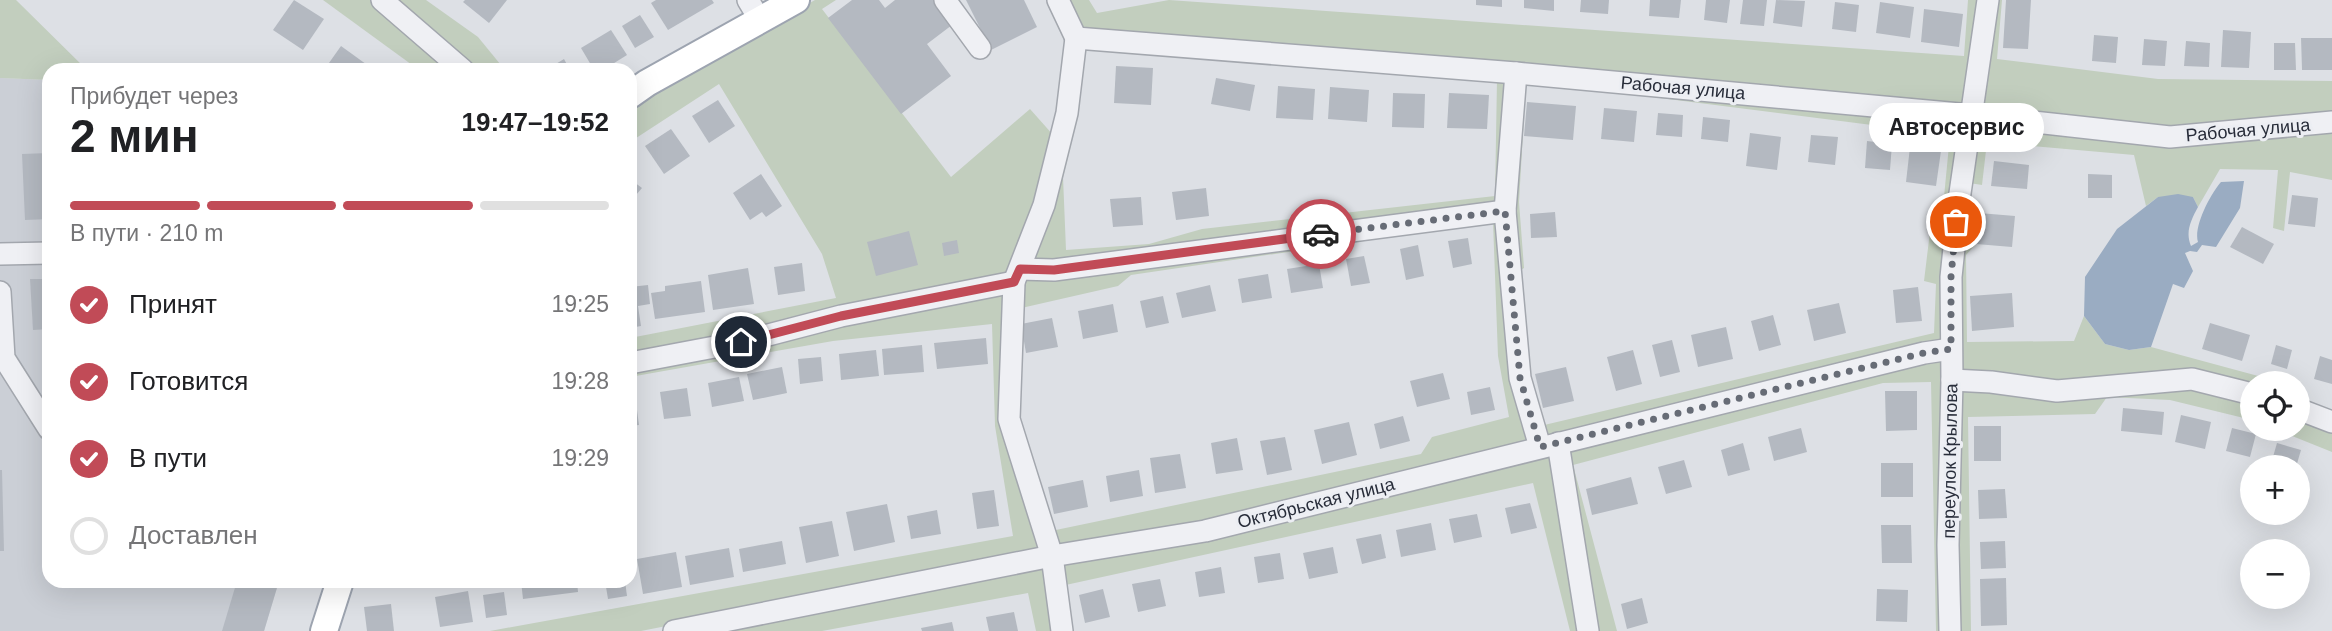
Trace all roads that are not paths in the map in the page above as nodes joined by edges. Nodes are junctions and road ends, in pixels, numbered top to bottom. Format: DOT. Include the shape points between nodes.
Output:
graph roads {
  1 [pos="382,0"];
  2 [pos="796,0"];
  3 [pos="945,0"];
  4 [pos="1058,0"];
  5 [pos="1987,0"];
  6 [pos="754,10"];
  7 [pos="1076,38"];
  8 [pos="980,48"];
  9 [pos="455,63"];
  10 [pos="1516,73"];
  11 [pos="637,90"];
  12 [pos="1971,115"];
  13 [pos="2332,122"];
  14 [pos="1505,211"];
  15 [pos="42,253"];
  16 [pos="0,254"];
  17 [pos="1017,275"];
  18 [pos="0,292"];
  19 [pos="1951,349"];
  20 [pos="637,362"];
  21 [pos="1952,380"];
  22 [pos="2240,391"];
  23 [pos="2310,414"];
  24 [pos="42,418"];
  25 [pos="2332,422"];
  26 [pos="1549,445"];
  27 [pos="1052,555"];
  28 [pos="338,588"];
  29 [pos="324,631"];
  30 [pos="674,631"];
  31 [pos="1062,631"];
  32 [pos="1588,631"];
  33 [pos="1950,631"];
  1 -- 9 [label="street"];
  2 -- 6 [label="main road"];
  3 -- 8 [label="street"];
  4 -- 7 [label="street"];
  5 -- 12 [label="street, переулок Крылова"];
  6 -- 11 [label="main road"];
  7 -- 10 [label="street, Рабочая улица"];
  7 -- 17 [label="street" via="1067,113 1044,205"];
  10 -- 12 [label="street, Рабочая улица"];
  10 -- 14 [label="street"];
  12 -- 13 [label="street, Рабочая улица" via="2170,137"];
  12 -- 19 [label="street, переулок Крылова" via="1954,243"];
  14 -- 17 [label="street"];
  14 -- 26 [label="street" via="1520,378"];
  15 -- 16 [label="street"];
  17 -- 20 [label="street" via="741,342"];
  17 -- 27 [label="street" via="1009,419"];
  18 -- 24 [label="street" via="4,358"];
  19 -- 21 [label="street, переулок Крылова"];
  19 -- 26 [label="street, Октябрьская улица"];
  21 -- 22 [label="street" via="2057,391 2192,379"];
  21 -- 33 [label="street, переулок Крылова"];
  23 -- 25 [label="street"];
  26 -- 27 [label="street, Октябрьская улица" via="1205,531"];
  26 -- 32 [label="street"];
  27 -- 30 [label="street, Октябрьская улица"];
  27 -- 31 [label="street"];
  28 -- 29 [label="main road"];
}
